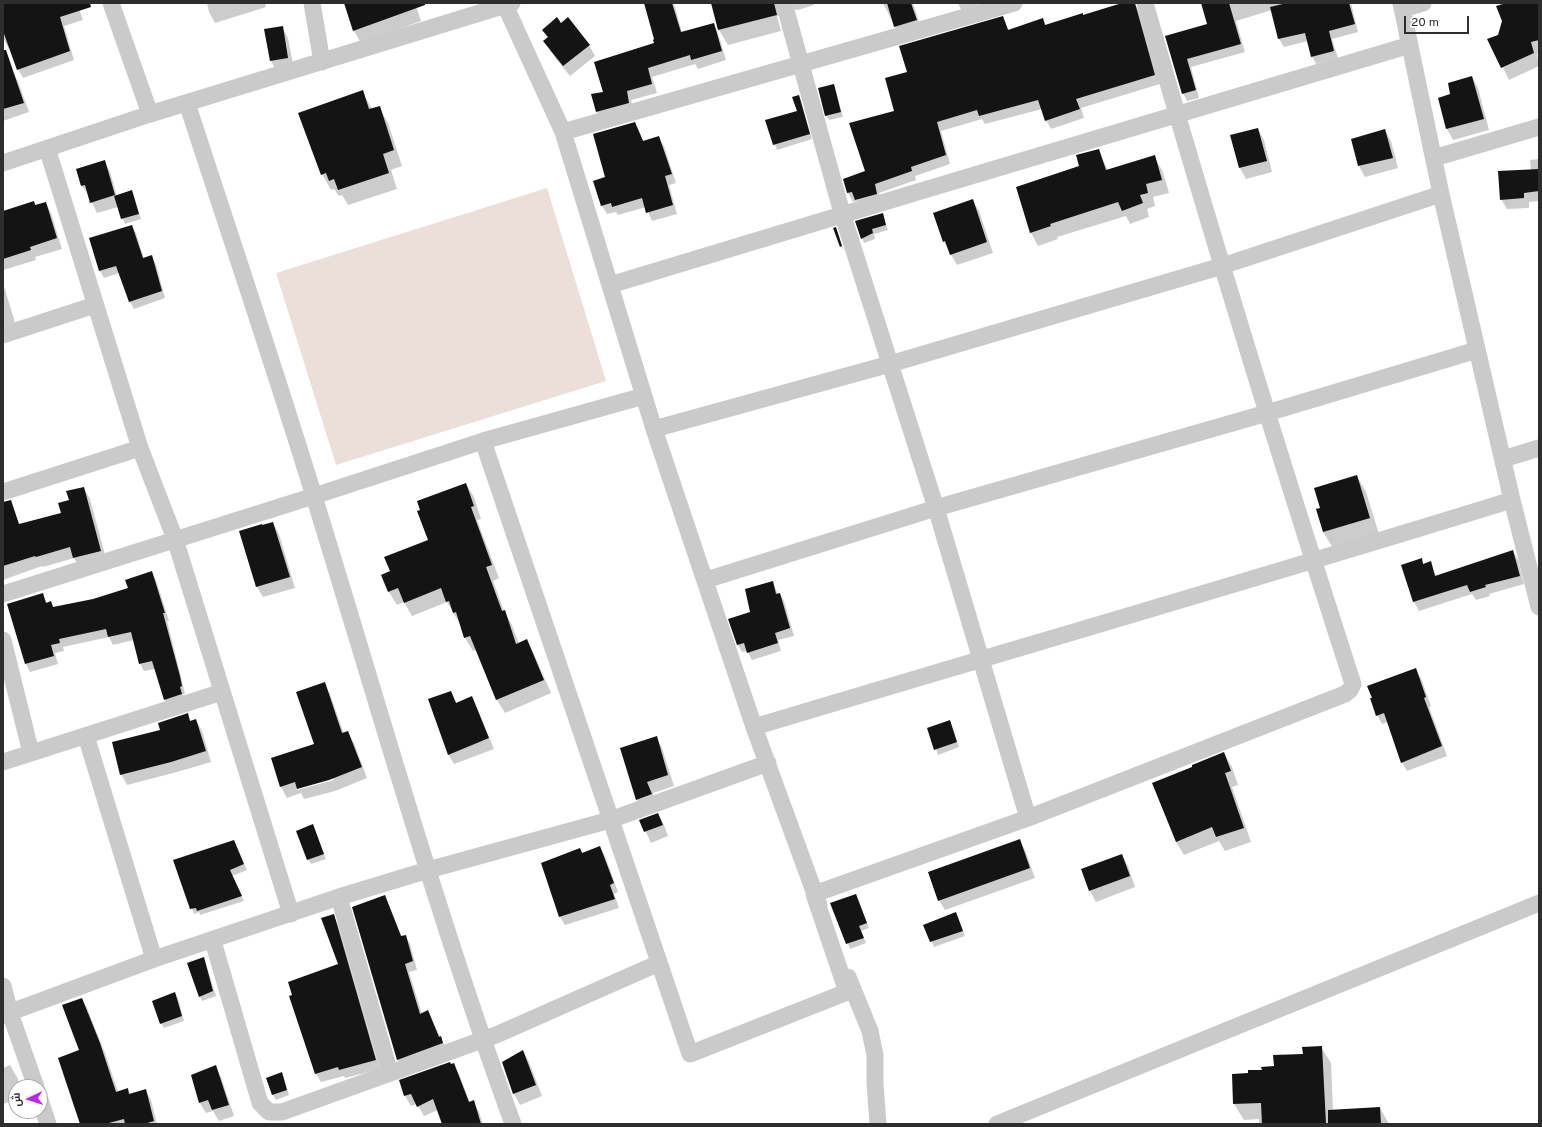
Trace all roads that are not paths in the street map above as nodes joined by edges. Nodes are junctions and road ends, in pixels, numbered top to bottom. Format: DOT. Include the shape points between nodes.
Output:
graph roads {
  1 [pos="111,3"];
  2 [pos="312,3"];
  3 [pos="784,3"];
  4 [pos="1014,3"];
  5 [pos="1145,3"];
  6 [pos="1423,3"];
  7 [pos="507,4"];
  8 [pos="1401,6"];
  9 [pos="1410,45"];
  10 [pos="322,62"];
  11 [pos="801,63"];
  12 [pos="187,104"];
  13 [pos="150,114"];
  14 [pos="1177,116"];
  15 [pos="1539,127"];
  16 [pos="563,132"];
  17 [pos="47,148"];
  18 [pos="1434,158"];
  19 [pos="3,163"];
  20 [pos="1441,194"];
  21 [pos="842,213"];
  22 [pos="1222,266"];
  23 [pos="610,285"];
  24 [pos="95,305"];
  25 [pos="3,335"];
  26 [pos="1477,350"];
  27 [pos="890,364"];
  28 [pos="644,396"];
  29 [pos="1267,413"];
  30 [pos="654,429"];
  31 [pos="483,441"];
  32 [pos="140,448"];
  33 [pos="1539,448"];
  34 [pos="1503,459"];
  35 [pos="3,492"];
  36 [pos="314,496"];
  37 [pos="1512,500"];
  38 [pos="936,508"];
  39 [pos="175,539"];
  40 [pos="1533,553"];
  41 [pos="1313,561"];
  42 [pos="706,580"];
  43 [pos="3,594"];
  44 [pos="1539,607"];
  45 [pos="3,640"];
  46 [pos="981,658"];
  47 [pos="222,692"];
  48 [pos="754,726"];
  49 [pos="86,736"];
  50 [pos="31,753"];
  51 [pos="3,762"];
  52 [pos="768,763"];
  53 [pos="1028,818"];
  54 [pos="610,820"];
  55 [pos="428,870"];
  56 [pos="814,894"];
  57 [pos="339,897"];
  58 [pos="1539,903"];
  59 [pos="291,914"];
  60 [pos="213,941"];
  61 [pos="154,960"];
  62 [pos="659,963"];
  63 [pos="3,986"];
  64 [pos="7,1014"];
  65 [pos="483,1040"];
  66 [pos="390,1073"];
  67 [pos="33,1079"];
  68 [pos="513,1124"];
  69 [pos="878,1124"];
  70 [pos="997,1124"];
  1 -- 13 [label="street"];
  2 -- 10 [label="street"];
  3 -- 11 [label="street"];
  4 -- 11 [label="street"];
  5 -- 14 [label="street"];
  6 -- 8 [label="street"];
  7 -- 10 [label="street"];
  7 -- 16 [label="street"];
  8 -- 9 [label="street"];
  9 -- 14 [label="street"];
  9 -- 18 [label="street"];
  10 -- 12 [label="street"];
  11 -- 16 [label="street"];
  11 -- 21 [label="street"];
  12 -- 13 [label="street"];
  12 -- 36 [label="street"];
  13 -- 17 [label="street"];
  14 -- 21 [label="street"];
  14 -- 22 [label="street"];
  15 -- 18 [label="street"];
  16 -- 23 [label="street"];
  17 -- 19 [label="street"];
  17 -- 24 [label="street"];
  18 -- 20 [label="street"];
  20 -- 22 [label="street"];
  20 -- 26 [label="street"];
  21 -- 23 [label="street"];
  21 -- 27 [label="street"];
  22 -- 27 [label="street"];
  22 -- 29 [label="street"];
  23 -- 28 [label="street"];
  24 -- 25 [label="street"];
  24 -- 32 [label="street"];
  26 -- 29 [label="street"];
  26 -- 34 [label="street"];
  27 -- 30 [label="street"];
  27 -- 38 [label="street"];
  28 -- 30 [label="street"];
  28 -- 31 [label="street"];
  29 -- 38 [label="street"];
  29 -- 41 [label="street"];
  30 -- 42 [label="street"];
  31 -- 36 [label="street"];
  31 -- 54 [label="street"];
  32 -- 35 [label="street"];
  32 -- 39 [label="street"];
  33 -- 34 [label="street"];
  34 -- 37 [label="street"];
  36 -- 39 [label="street"];
  36 -- 55 [label="street"];
  37 -- 40 [label="street"];
  37 -- 41 [label="street"];
  38 -- 42 [label="street"];
  38 -- 46 [label="street"];
  39 -- 43 [label="street"];
  39 -- 47 [label="street"];
  40 -- 44 [label="street"];
  41 -- 46 [label="street"];
  41 -- 53 [label="street" via="1353,684 1350,690"];
  42 -- 48 [label="street"];
  45 -- 50 [label="street"];
  46 -- 48 [label="street"];
  46 -- 53 [label="street"];
  47 -- 49 [label="street"];
  47 -- 59 [label="street"];
  48 -- 52 [label="street"];
  49 -- 50 [label="street"];
  49 -- 61 [label="street"];
  50 -- 51 [label="street"];
  52 -- 54 [label="street"];
  52 -- 56 [label="street"];
  53 -- 56 [label="street"];
  54 -- 55 [label="street"];
  54 -- 62 [label="street"];
  55 -- 57 [label="street"];
  55 -- 65 [label="street"];
  56 -- 62 [label="street" via="846,992 690,1054"];
  56 -- 69 [label="street" via="870,1031 875,1055"];
  57 -- 59 [label="street"];
  57 -- 66 [label="street"];
  58 -- 70 [label="street"];
  59 -- 60 [label="street"];
  60 -- 61 [label="street"];
  60 -- 66 [label="street" via="260,1103 269,1112 282,1112"];
  61 -- 64 [label="street"];
  62 -- 65 [label="street"];
  63 -- 64 [label="street"];
  64 -- 67 [label="street"];
  65 -- 66 [label="street"];
  65 -- 68 [label="street"];
}
